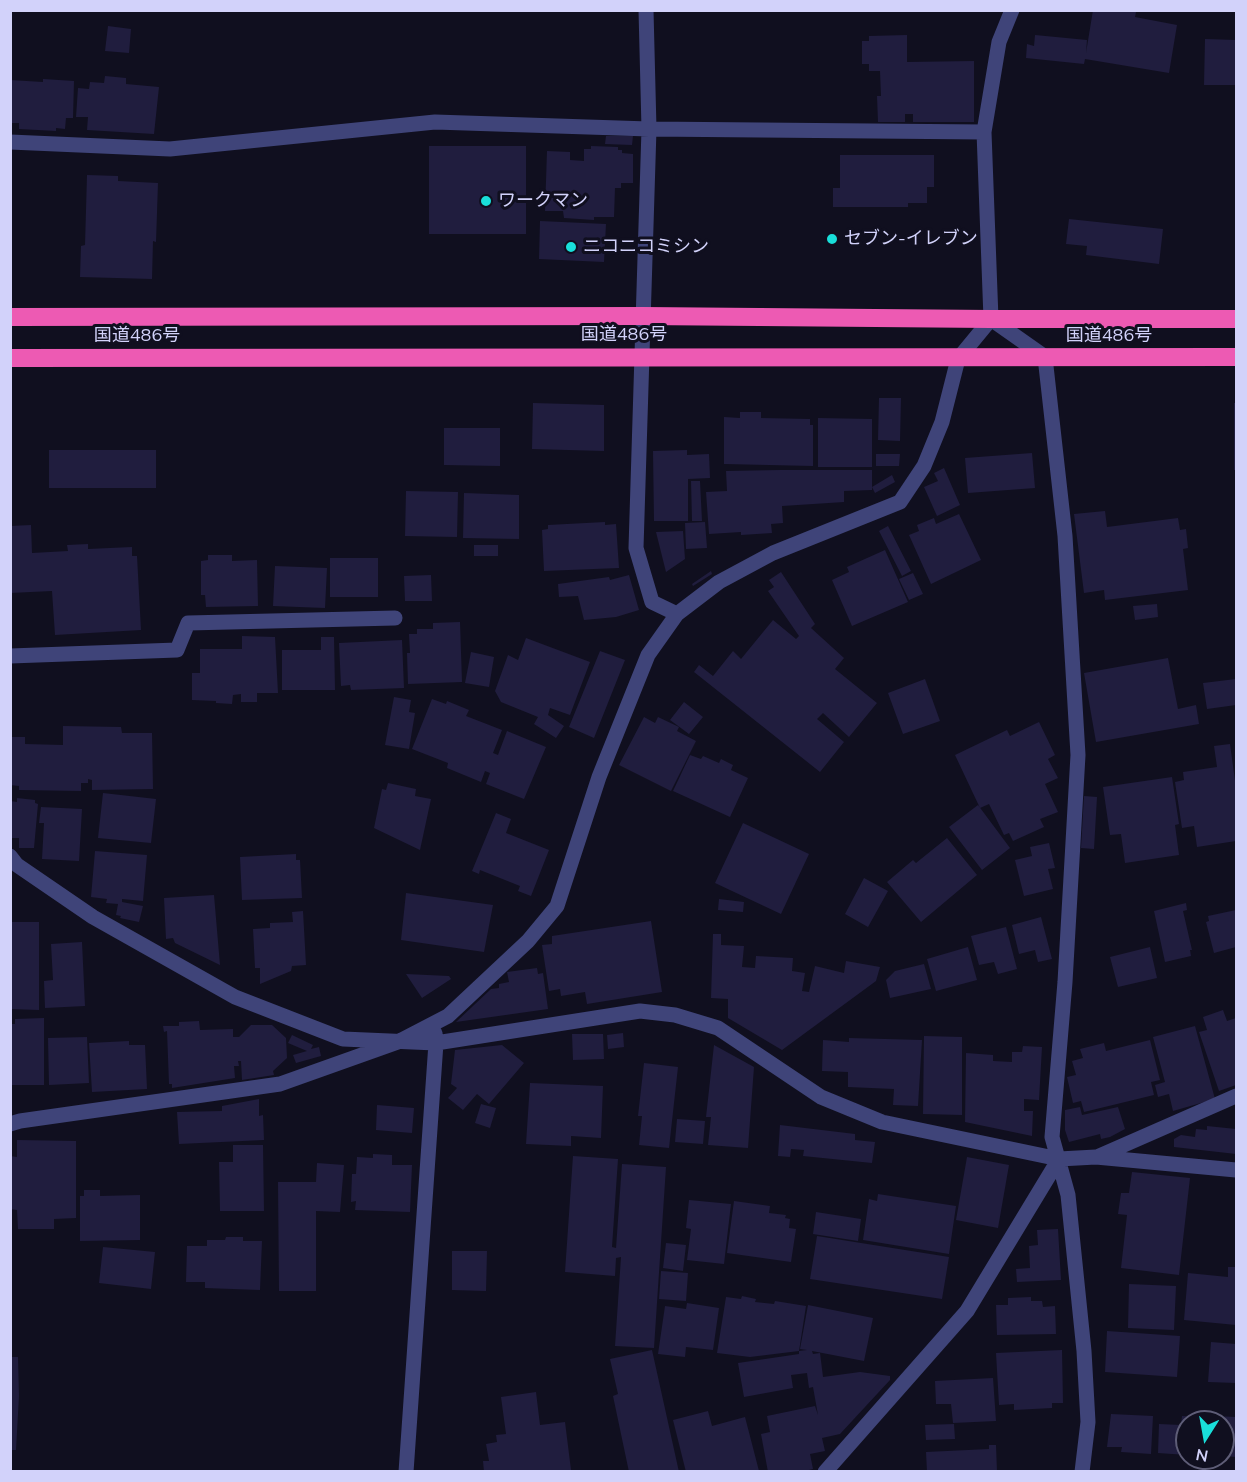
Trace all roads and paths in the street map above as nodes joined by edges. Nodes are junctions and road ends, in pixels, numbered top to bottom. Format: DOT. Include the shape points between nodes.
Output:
graph roads {
  1 [pos="646,10"];
  2 [pos="1012,10"];
  3 [pos="649,129"];
  4 [pos="984,132"];
  5 [pos="10,142"];
  6 [pos="644,316"];
  7 [pos="10,317"];
  8 [pos="1236,319"];
  9 [pos="991,320"];
  10 [pos="643,356"];
  11 [pos="1045,357"];
  12 [pos="1236,357"];
  13 [pos="10,358"];
  14 [pos="958,359"];
  15 [pos="678,614"];
  16 [pos="395,618"];
  17 [pos="10,656"];
  18 [pos="10,856"];
  19 [pos="434,1024"];
  20 [pos="343,1039"];
  21 [pos="398,1042"];
  22 [pos="436,1043"];
  23 [pos="353,1058"];
  24 [pos="1236,1096"];
  25 [pos="10,1124"];
  26 [pos="1096,1157"];
  27 [pos="1059,1159"];
  28 [pos="1236,1170"];
  29 [pos="406,1472"];
  30 [pos="825,1472"];
  31 [pos="1082,1472"];
  1 -- 3 [label="street"];
  2 -- 4 [label="street" via="999,42"];
  3 -- 4 [label="street"];
  3 -- 5 [label="street" via="435,122 170,149"];
  3 -- 6 [label="street"];
  4 -- 9 [label="street"];
  6 -- 7 [label="highway, 国道486号"];
  6 -- 9 [label="highway, 国道486号"];
  6 -- 10 [label="street"];
  8 -- 9 [label="highway, 国道486号"];
  9 -- 11 [label="street"];
  9 -- 14 [label="street"];
  10 -- 13 [label="highway, 国道486号"];
  10 -- 14 [label="highway, 国道486号"];
  10 -- 15 [label="street" via="636,548 652,602"];
  11 -- 12 [label="highway, 国道486号"];
  11 -- 14 [label="highway, 国道486号"];
  11 -- 27 [label="street" via="1065,536 1078,755 1052,1137"];
  14 -- 15 [label="street" via="942,422 924,466 900,502 773,553 719,582"];
  15 -- 19 [label="street" via="648,655 598,777 557,906 528,940 448,1016"];
  16 -- 17 [label="street" via="189,623 177,650"];
  18 -- 20 [label="street" via="17,865 93,917 236,997"];
  19 -- 21 [label="street"];
  19 -- 22 [label="street"];
  20 -- 21 [label="street"];
  20 -- 23 [label="street"];
  21 -- 22 [label="street"];
  21 -- 23 [label="street"];
  22 -- 27 [label="street" via="640,1011 675,1015 718,1028 821,1097 882,1122"];
  22 -- 29 [label="street"];
  23 -- 25 [label="street" via="280,1084"];
  24 -- 26 [label="street"];
  26 -- 27 [label="street"];
  26 -- 28 [label="street"];
  27 -- 30 [label="street" via="967,1311"];
  27 -- 31 [label="street" via="1068,1195 1084,1351 1088,1422"];
}
